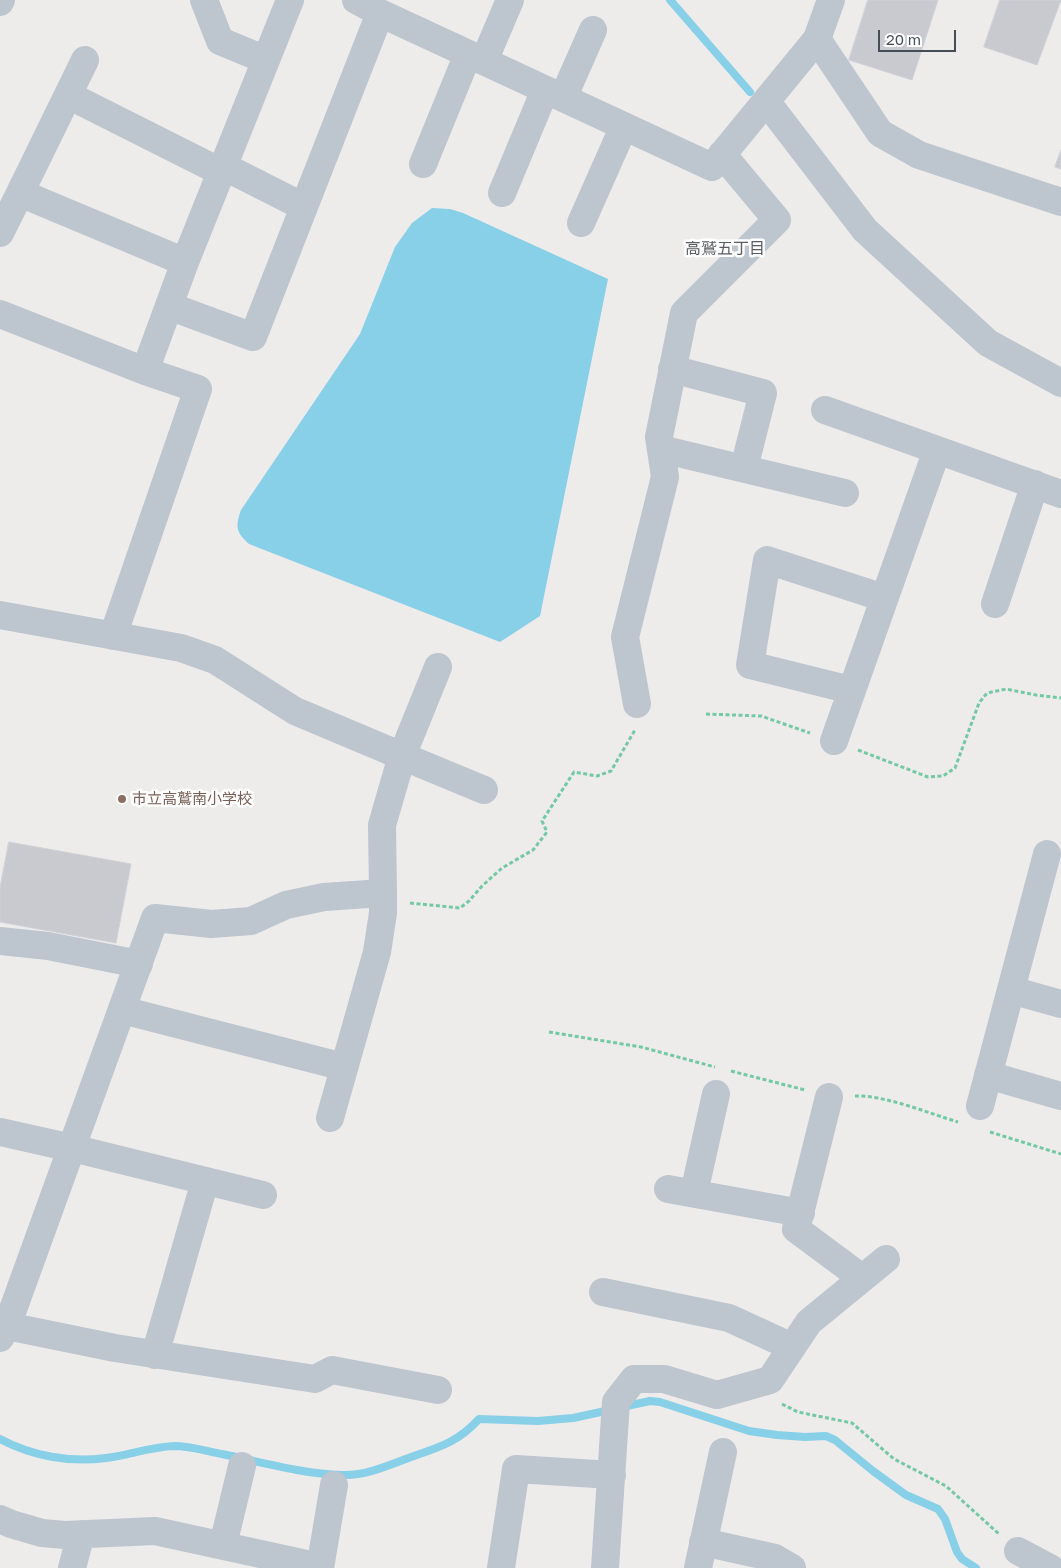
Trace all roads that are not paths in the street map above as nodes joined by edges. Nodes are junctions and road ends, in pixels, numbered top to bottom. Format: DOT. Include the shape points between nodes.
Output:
graph roads {
  1 [pos="204,0"];
  2 [pos="290,0"];
  3 [pos="356,0"];
  4 [pos="510,0"];
  5 [pos="832,0"];
  6 [pos="380,13"];
  7 [pos="593,30"];
  8 [pos="817,39"];
  9 [pos="476,58"];
  10 [pos="85,60"];
  11 [pos="266,60"];
  12 [pos="554,94"];
  13 [pos="68,95"];
  14 [pos="766,101"];
  15 [pos="624,126"];
  16 [pos="722,154"];
  17 [pos="424,164"];
  18 [pos="222,169"];
  19 [pos="20,193"];
  20 [pos="502,193"];
  21 [pos="1061,202"];
  22 [pos="304,207"];
  23 [pos="581,223"];
  24 [pos="0,233"];
  25 [pos="185,262"];
  26 [pos="169,306"];
  27 [pos="0,314"];
  28 [pos="672,369"];
  29 [pos="145,371"];
  30 [pos="1061,383"];
  31 [pos="825,410"];
  32 [pos="660,448"];
  33 [pos="937,450"];
  34 [pos="744,468"];
  35 [pos="1034,484"];
  36 [pos="846,492"];
  37 [pos="1061,494"];
  38 [pos="884,598"];
  39 [pos="995,604"];
  40 [pos="0,616"];
  41 [pos="113,636"];
  42 [pos="438,667"];
  43 [pos="851,690"];
  44 [pos="637,704"];
  45 [pos="834,741"];
  46 [pos="402,756"];
  47 [pos="484,790"];
  48 [pos="1047,854"];
  49 [pos="383,898"];
  50 [pos="0,941"];
  51 [pos="139,964"];
  52 [pos="1011,990"];
  53 [pos="1061,1004"];
  54 [pos="122,1010"];
  55 [pos="344,1067"];
  56 [pos="988,1075"];
  57 [pos="716,1094"];
  58 [pos="1061,1096"];
  59 [pos="829,1097"];
  60 [pos="980,1106"];
  61 [pos="330,1118"];
  62 [pos="0,1132"];
  63 [pos="72,1148"];
  64 [pos="205,1181"];
  65 [pos="263,1195"];
  66 [pos="801,1213"];
  67 [pos="886,1259"];
  68 [pos="862,1278"];
  69 [pos="603,1292"];
  70 [pos="2,1334"];
  71 [pos="792,1347"];
  72 [pos="155,1354"];
  73 [pos="438,1390"];
  74 [pos="723,1452"];
  75 [pos="242,1466"];
  76 [pos="612,1475"];
  77 [pos="334,1484"];
  78 [pos="0,1519"];
  79 [pos="81,1534"];
  80 [pos="223,1545"];
  81 [pos="1018,1551"];
  82 [pos="701,1555"];
  83 [pos="320,1567"];
  84 [pos="72,1568"];
  85 [pos="500,1568"];
  86 [pos="605,1568"];
  87 [pos="792,1568"];
  88 [pos="1050,1568"];
  1 -- 11 [label="street" via="220,41"];
  2 -- 11 [label="street"];
  3 -- 6 [label="street"];
  4 -- 9 [label="street"];
  5 -- 8 [label="street"];
  6 -- 9 [label="street"];
  6 -- 22 [label="street"];
  7 -- 12 [label="street"];
  8 -- 14 [label="street"];
  8 -- 21 [label="street" via="880,133 918,155"];
  9 -- 12 [label="street"];
  9 -- 17 [label="street"];
  10 -- 13 [label="street"];
  11 -- 18 [label="street"];
  12 -- 15 [label="street"];
  12 -- 20 [label="street"];
  13 -- 18 [label="street"];
  13 -- 19 [label="street"];
  14 -- 16 [label="street"];
  14 -- 30 [label="street" via="865,230 988,342"];
  15 -- 16 [label="street" via="712,167"];
  15 -- 23 [label="street"];
  16 -- 28 [label="street" via="777,220 684,313"];
  18 -- 22 [label="street"];
  18 -- 25 [label="street"];
  19 -- 24 [label="street"];
  19 -- 25 [label="street"];
  22 -- 26 [label="street" via="253,338"];
  25 -- 26 [label="street"];
  26 -- 29 [label="street"];
  27 -- 29 [label="street"];
  28 -- 32 [label="street" via="659,437"];
  28 -- 34 [label="street" via="763,393"];
  29 -- 41 [label="street" via="198,389"];
  31 -- 33 [label="street"];
  32 -- 34 [label="street"];
  32 -- 44 [label="street" via="665,477 625,637"];
  33 -- 35 [label="street"];
  33 -- 38 [label="street"];
  34 -- 36 [label="street"];
  35 -- 37 [label="street"];
  35 -- 39 [label="street"];
  38 -- 43 [label="street"];
  38 -- 43 [label="street" via="767,560 750,665"];
  40 -- 41 [label="street"];
  41 -- 46 [label="street" via="181,648 216,660 295,711"];
  42 -- 46 [label="street"];
  43 -- 45 [label="street"];
  46 -- 47 [label="street"];
  46 -- 49 [label="street" via="382,826"];
  48 -- 52 [label="street"];
  49 -- 51 [label="street" via="324,897 286,905 251,921 211,924 155,918"];
  49 -- 55 [label="street" via="377,952"];
  50 -- 51 [label="street" via="48,946"];
  51 -- 54 [label="street"];
  52 -- 53 [label="street"];
  52 -- 56 [label="street"];
  54 -- 55 [label="street"];
  54 -- 63 [label="street"];
  55 -- 61 [label="street"];
  56 -- 58 [label="street"];
  56 -- 60 [label="street"];
  57 -- 66 [label="street" via="681,1191"];
  59 -- 66 [label="street"];
  62 -- 63 [label="street"];
  63 -- 64 [label="street"];
  63 -- 70 [label="street"];
  64 -- 65 [label="street"];
  64 -- 72 [label="street"];
  66 -- 68 [label="street" via="796,1229"];
  67 -- 68 [label="street"];
  68 -- 71 [label="street" via="809,1322"];
  69 -- 71 [label="street" via="729,1318"];
  70 -- 72 [label="street"];
  71 -- 76 [label="street" via="770,1380 717,1396 664,1379 634,1379 616,1402"];
  72 -- 73 [label="street" via="316,1379 332,1370"];
  74 -- 82 [label="street"];
  75 -- 80 [label="street"];
  76 -- 85 [label="street" via="516,1469"];
  76 -- 86 [label="street"];
  77 -- 83 [label="street"];
  78 -- 79 [label="street" via="42,1533"];
  79 -- 80 [label="street" via="155,1531"];
  79 -- 84 [label="street"];
  80 -- 83 [label="street"];
  81 -- 88 [label="street"];
  82 -- 87 [label="street" via="775,1558"];
}
